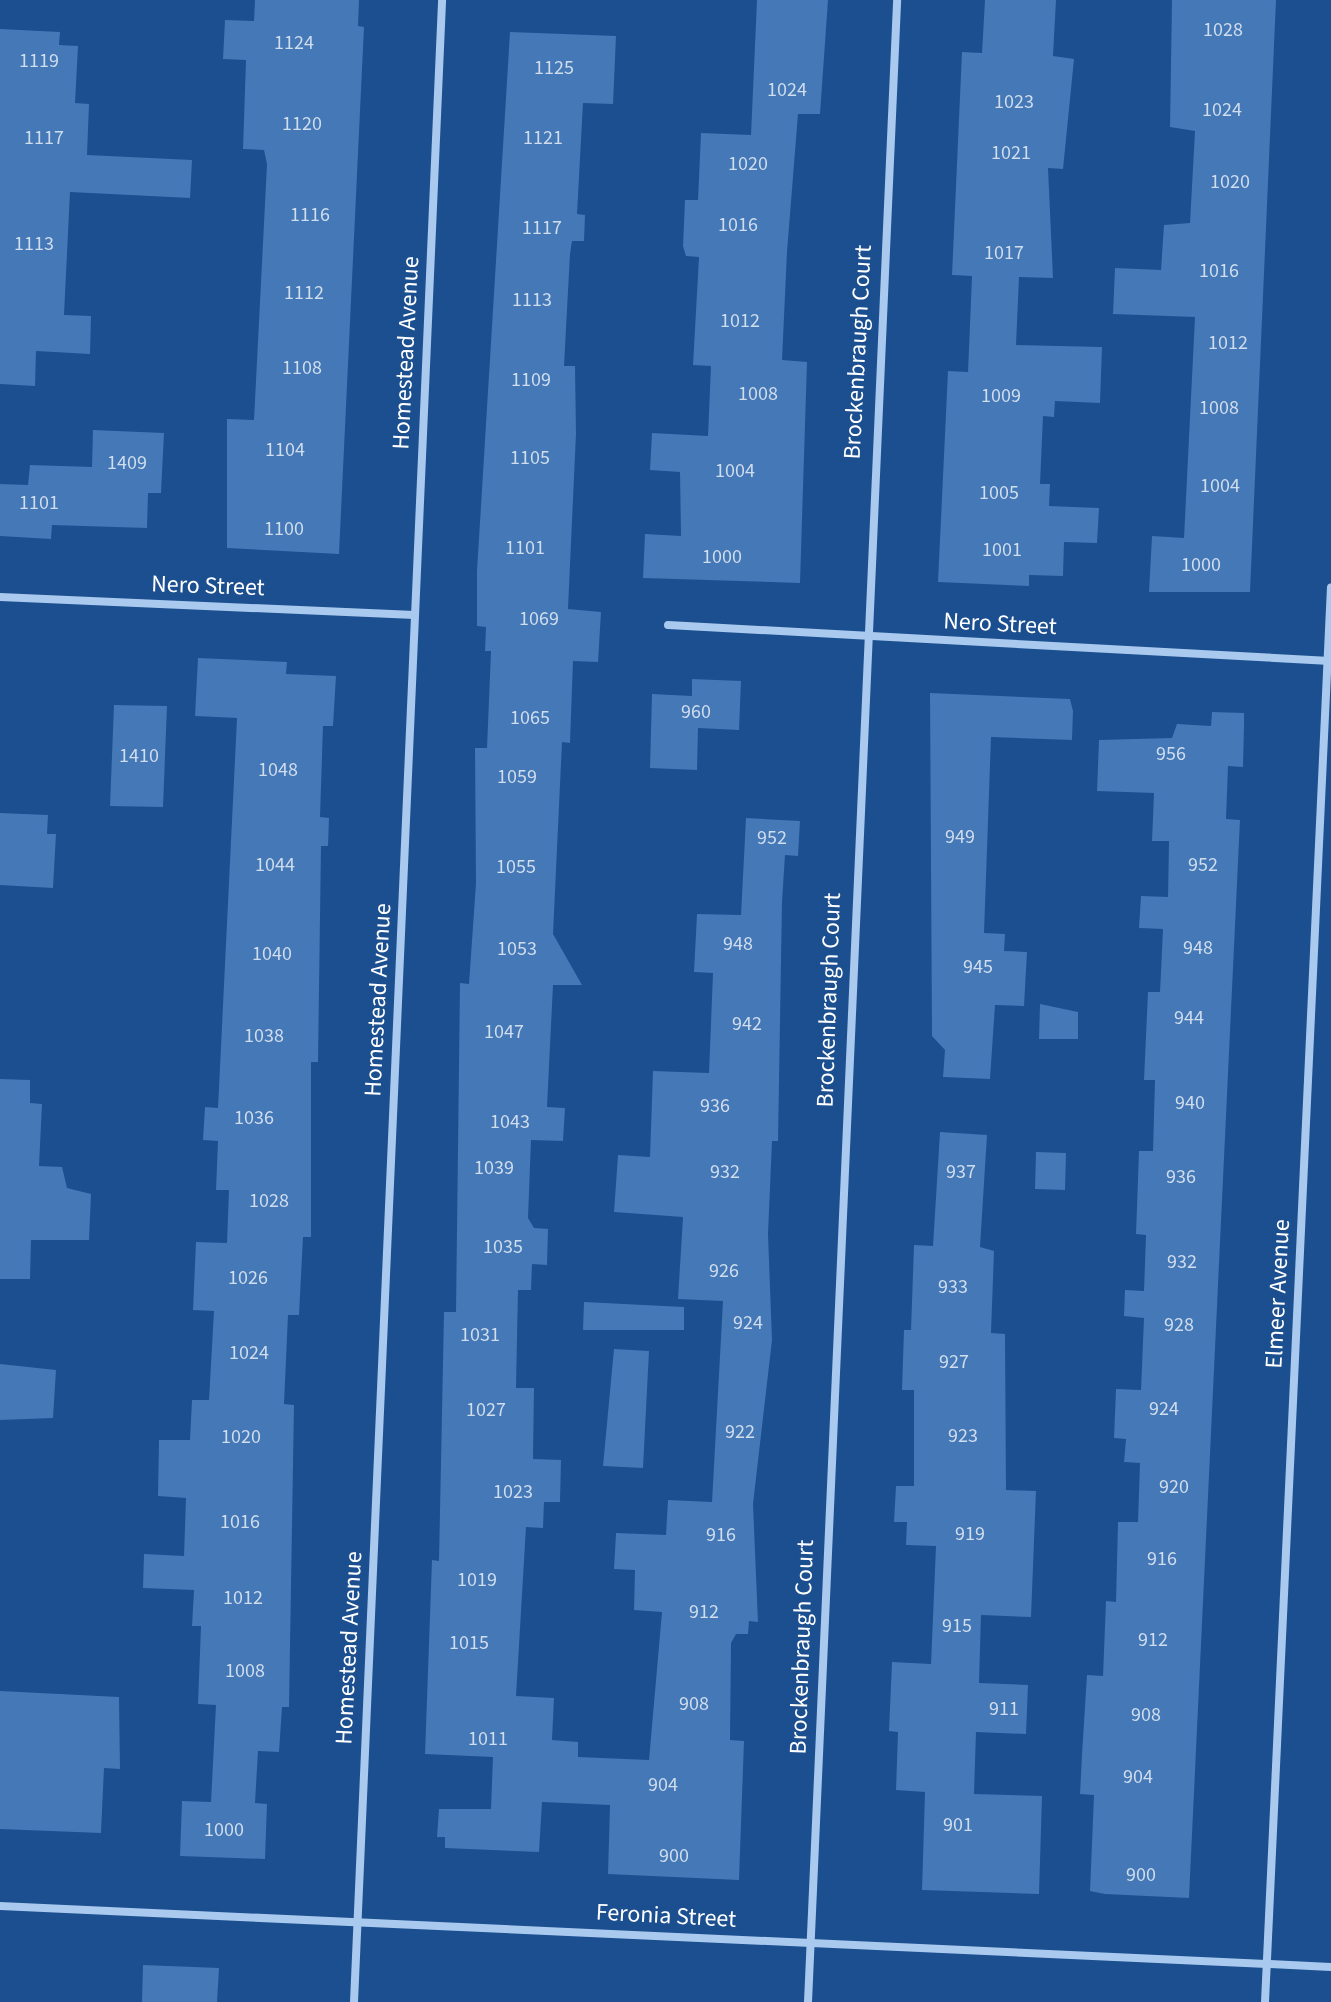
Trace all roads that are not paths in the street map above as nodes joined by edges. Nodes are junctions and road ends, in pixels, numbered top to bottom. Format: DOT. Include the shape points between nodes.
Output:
graph roads {
  1 [pos="442,0"];
  2 [pos="897,0"];
  3 [pos="1331,588"];
  4 [pos="0,597"];
  5 [pos="415,615"];
  6 [pos="668,625"];
  7 [pos="864,637"];
  8 [pos="1330,661"];
  9 [pos="0,1906"];
  10 [pos="357,1922"];
  11 [pos="810,1943"];
  12 [pos="1267,1964"];
  13 [pos="1331,1967"];
  14 [pos="354,2002"];
  15 [pos="808,2002"];
  16 [pos="1265,2002"];
  1 -- 5 [label="street, Homestead Avenue"];
  2 -- 7 [label="street, Brockenbraugh Court"];
  3 -- 8 [label="street, Elmeer Avenue"];
  4 -- 5 [label="street, Nero Street"];
  5 -- 10 [label="street, Homestead Avenue"];
  6 -- 7 [label="street, Nero Street"];
  7 -- 8 [label="street, Nero Street"];
  7 -- 11 [label="street, Brockenbraugh Court"];
  8 -- 12 [label="street, Elmeer Avenue"];
  9 -- 10 [label="street, Feronia Street"];
  10 -- 11 [label="street, Feronia Street"];
  10 -- 14 [label="street, Homestead Avenue"];
  11 -- 12 [label="street, Feronia Street"];
  11 -- 15 [label="street, Brockenbraugh Court"];
  12 -- 13 [label="street, Feronia Street"];
  12 -- 16 [label="street, Elmeer Avenue"];
}
